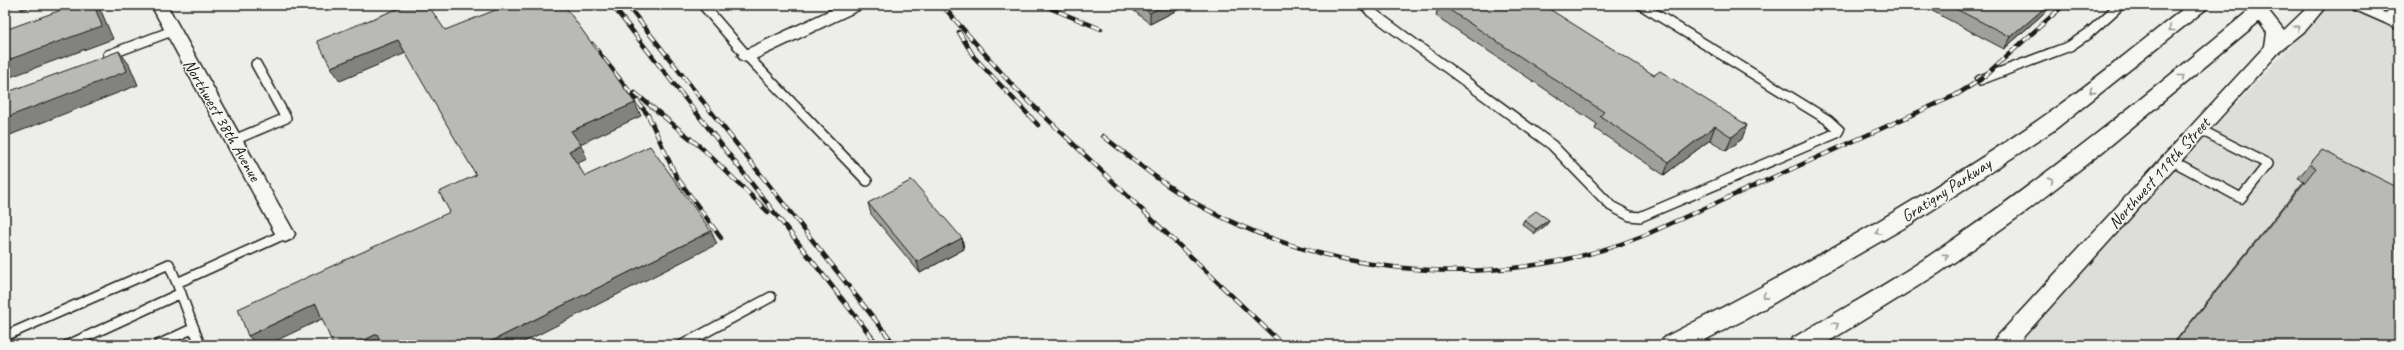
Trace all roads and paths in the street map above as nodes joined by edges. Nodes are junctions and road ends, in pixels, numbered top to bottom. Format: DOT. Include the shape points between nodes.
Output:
graph roads {
  1 [pos="159,5"];
  2 [pos="703,5"];
  3 [pos="1365,5"];
  4 [pos="1641,5"];
  5 [pos="2120,5"];
  6 [pos="2201,5"];
  7 [pos="2319,5"];
  8 [pos="2355,5"];
  9 [pos="2398,5"];
  10 [pos="845,7"];
  11 [pos="2257,8"];
  12 [pos="2387,19"];
  13 [pos="2399,25"];
  14 [pos="172,31"];
  15 [pos="2273,48"];
  16 [pos="747,56"];
  17 [pos="99,59"];
  18 [pos="256,64"];
  19 [pos="1980,80"];
  20 [pos="2199,129"];
  21 [pos="234,140"];
  22 [pos="2171,160"];
  23 [pos="867,181"];
  24 [pos="285,234"];
  25 [pos="177,283"];
  26 [pos="181,293"];
  27 [pos="771,296"];
  28 [pos="194,328"];
  29 [pos="5,336"];
  30 [pos="68,345"];
  31 [pos="158,345"];
  32 [pos="200,345"];
  33 [pos="682,345"];
  34 [pos="1672,345"];
  35 [pos="1802,345"];
  36 [pos="2003,345"];
  1 -- 14 [label="street, Northwest 38th Avenue"];
  2 -- 16 [label="lane"];
  3 -- 4 [label="lane" via="1371,12 1552,145 1605,201 1619,212 1630,216 1640,217 1839,130 1828,120"];
  5 -- 19 [label="lane" via="2070,46"];
  6 -- 34 [label="highway, Gratigny Parkway, one-way" via="2045,126 1903,218 1735,313"];
  15 -- 7 [label="street, Northwest 119th Street, one-way" via="2300,26"];
  8 -- 12 [label="lane"];
  9 -- 12 [label="lane"];
  10 -- 16 [label="street"];
  11 -- 15 [label="street" via="2276,32"];
  35 -- 11 [label="highway, one-way" via="1931,267 2068,169 2193,68"];
  12 -- 13 [label="lane"];
  14 -- 17 [label="lane"];
  14 -- 21 [label="street, Northwest 38th Avenue"];
  15 -- 20 [label="street, Northwest 119th Street"];
  16 -- 23 [label="lane"];
  18 -- 21 [label="lane" via="286,118"];
  20 -- 22 [label="street, Northwest 119th Street"];
  20 -- 22 [label="lane" via="2268,164 2241,198"];
  21 -- 24 [label="street, Northwest 38th Avenue"];
  22 -- 36 [label="street, Northwest 119th Street"];
  24 -- 25 [label="lane"];
  25 -- 26 [label="lane"];
  25 -- 29 [label="lane" via="169,264"];
  26 -- 28 [label="lane"];
  26 -- 30 [label="lane"];
  27 -- 33 [label="lane"];
  28 -- 31 [label="lane"];
  28 -- 32 [label="lane"];
}
